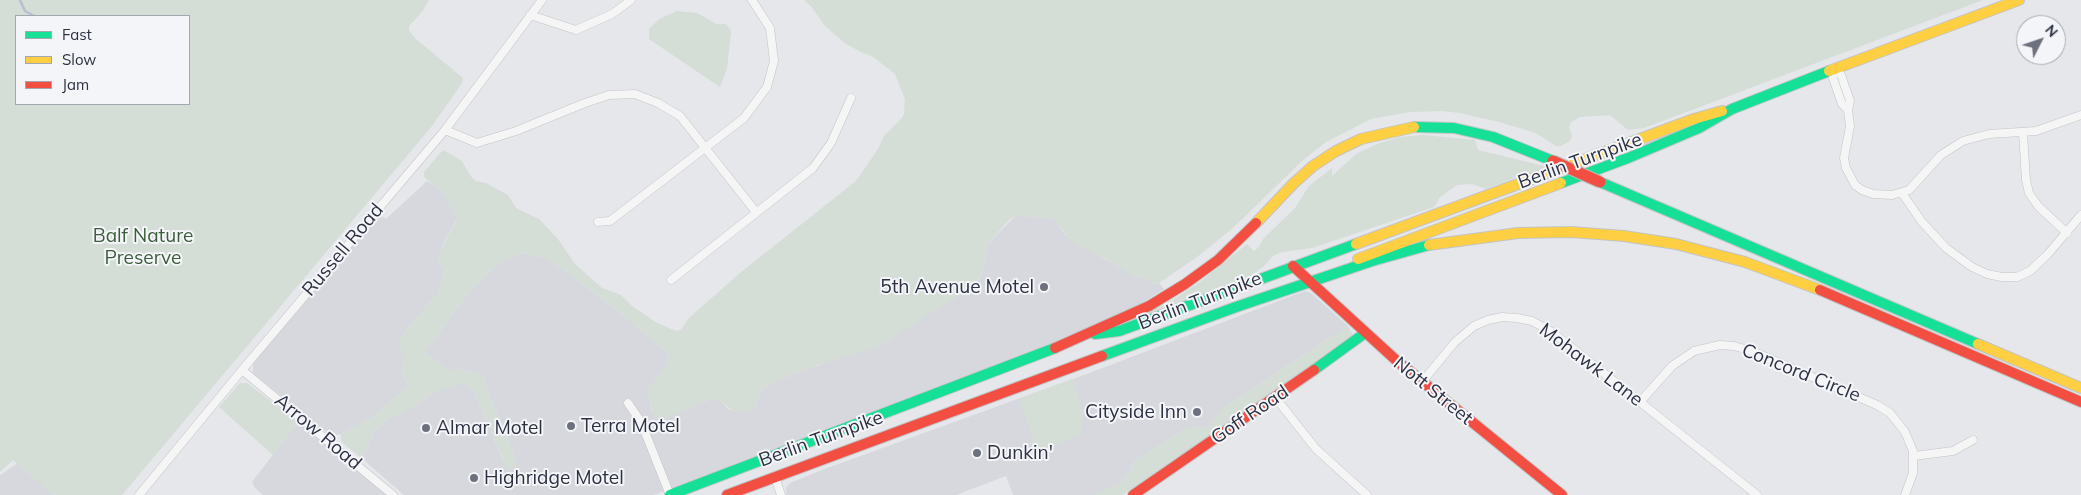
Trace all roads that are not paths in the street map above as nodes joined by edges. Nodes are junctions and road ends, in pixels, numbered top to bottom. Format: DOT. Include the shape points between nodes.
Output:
graph roads {
  1 [pos="542,0"];
  2 [pos="631,0"];
  3 [pos="752,0"];
  4 [pos="2019,0"];
  5 [pos="530,15"];
  6 [pos="1834,69"];
  7 [pos="851,98"];
  8 [pos="1732,109"];
  9 [pos="2081,114"];
  10 [pos="445,130"];
  11 [pos="2023,133"];
  12 [pos="704,148"];
  13 [pos="1902,193"];
  14 [pos="756,212"];
  15 [pos="2081,215"];
  16 [pos="598,222"];
  17 [pos="2066,233"];
  18 [pos="1293,266"];
  19 [pos="671,280"];
  20 [pos="1309,281"];
  21 [pos="1365,333"];
  22 [pos="1082,336"];
  23 [pos="242,370"];
  24 [pos="1422,382"];
  25 [pos="2081,388"];
  26 [pos="1275,397"];
  27 [pos="1640,402"];
  28 [pos="2081,402"];
  29 [pos="628,403"];
  30 [pos="1973,440"];
  31 [pos="1914,456"];
  32 [pos="768,459"];
  33 [pos="775,477"];
  34 [pos="139,495"];
  35 [pos="394,495"];
  36 [pos="670,495"];
  37 [pos="727,495"];
  38 [pos="781,495"];
  39 [pos="1133,495"];
  40 [pos="1367,495"];
  41 [pos="1562,495"];
  42 [pos="1757,495"];
  43 [pos="1905,495"];
  1 -- 5 [label="street, Russell Road"];
  2 -- 5 [label="street" via="612,14 576,30"];
  3 -- 12 [label="street" via="770,28 774,61 767,87 744,118"];
  4 -- 6 [label="main road, Berlin Turnpike"];
  5 -- 10 [label="street, Russell Road"];
  6 -- 8 [label="main road, Berlin Turnpike"];
  6 -- 13 [label="street" via="1841,75 1850,101 1850,126 1844,158 1852,181 1869,193"];
  7 -- 14 [label="street" via="831,143 813,168"];
  8 -- 18 [label="main road, Berlin Turnpike" via="1694,119"];
  8 -- 20 [label="main road, Berlin Turnpike" via="1700,128 1643,152 1332,268"];
  9 -- 11 [label="street"];
  10 -- 12 [label="street" via="477,143 509,134 584,102 610,95 635,94 680,116"];
  10 -- 23 [label="street, Russell Road"];
  11 -- 13 [label="street" via="1989,134 1957,144 1937,158 1912,187"];
  11 -- 17 [label="street" via="2030,195"];
  12 -- 14 [label="street"];
  12 -- 16 [label="street" via="610,221"];
  13 -- 17 [label="street" via="1946,248 1972,267 1998,277 2017,277 2026,273"];
  14 -- 19 [label="street"];
  15 -- 17 [label="street"];
  18 -- 20 [label="main road, Nott Street"];
  18 -- 22 [label="main road, Berlin Turnpike" via="1119,331"];
  20 -- 21 [label="main road, Nott Street"];
  20 -- 28 [label="main road" via="1399,252 1463,239 1558,232 1650,240 1719,254 1782,274"];
  20 -- 33 [label="main road, Berlin Turnpike"];
  21 -- 24 [label="main road, Nott Street"];
  21 -- 26 [label="main road, Goff Road"];
  22 -- 25 [label="main road, bridge" via="1149,306 1198,276 1229,251 1303,174 1330,155 1361,140 1427,126 1493,137 1553,161"];
  22 -- 32 [label="main road, Berlin Turnpike"];
  23 -- 34 [label="street, Russell Road"];
  23 -- 35 [label="street, Arrow Road"];
  24 -- 27 [label="street, Mohawk Lane" via="1469,330 1494,318 1517,318 1545,327"];
  24 -- 41 [label="main road, Nott Street"];
  26 -- 39 [label="main road, Goff Road"];
  26 -- 40 [label="street" via="1316,449"];
  27 -- 31 [label="street, Concord Circle" via="1668,369 1689,353 1710,346 1738,347 1884,408 1902,427"];
  27 -- 42 [label="street, Mohawk Lane"];
  29 -- 36 [label="street" via="641,422"];
  30 -- 31 [label="street" via="1953,451"];
  31 -- 43 [label="street, Concord Circle" via="1913,473"];
  32 -- 33 [label="main road"];
  32 -- 36 [label="main road, Berlin Turnpike"];
  33 -- 37 [label="main road, Berlin Turnpike"];
  33 -- 38 [label="street"];
}
